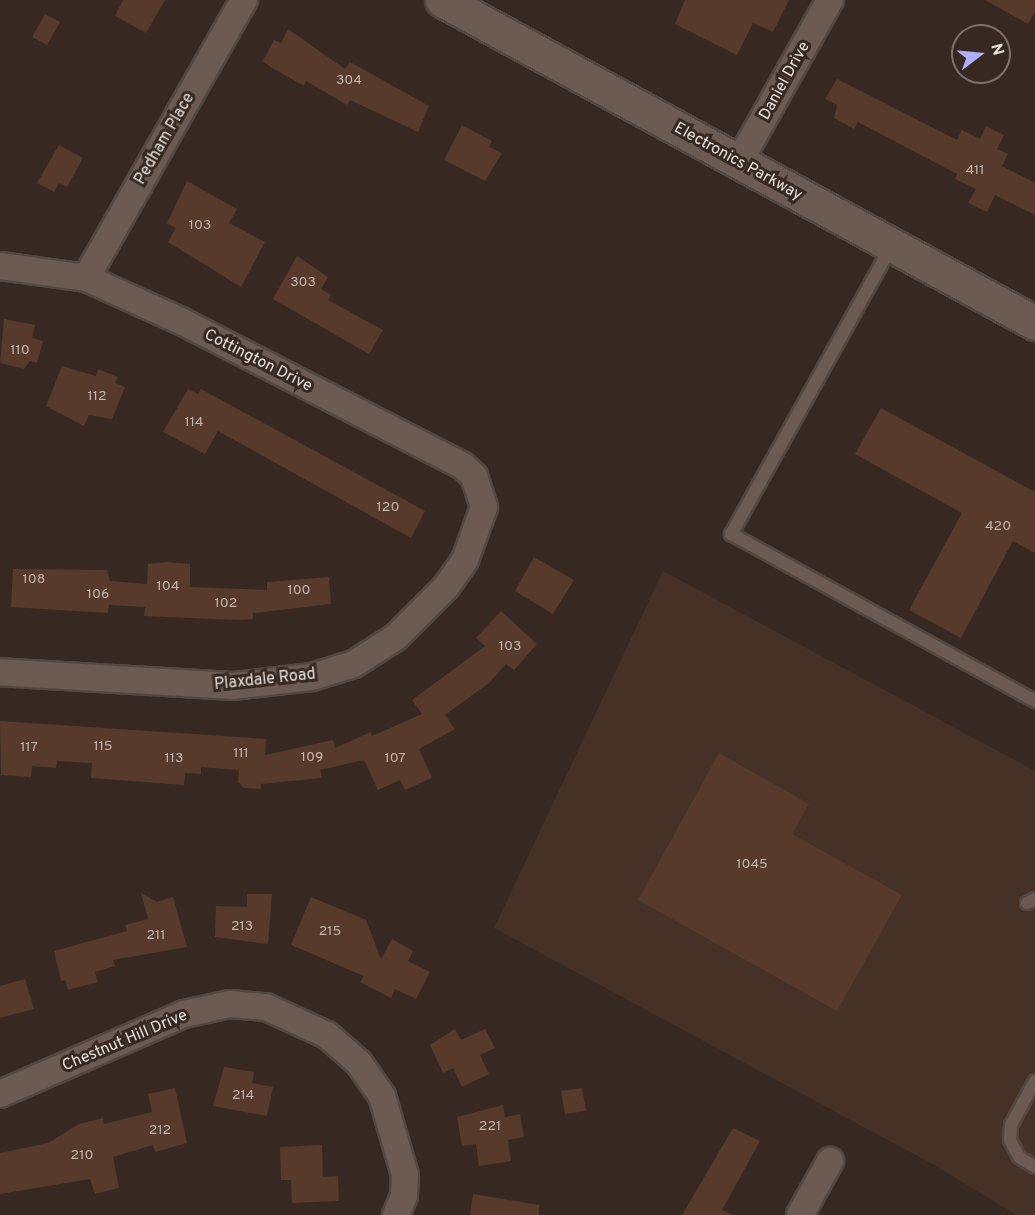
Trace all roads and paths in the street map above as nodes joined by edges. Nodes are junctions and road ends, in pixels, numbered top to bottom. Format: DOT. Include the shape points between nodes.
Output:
graph roads {
  1 [pos="244,0"];
  2 [pos="442,0"];
  3 [pos="830,0"];
  4 [pos="739,162"];
  5 [pos="892,246"];
  6 [pos="0,266"];
  7 [pos="86,278"];
  8 [pos="1035,323"];
  9 [pos="484,507"];
  10 [pos="0,672"];
  11 [pos="1035,701"];
  12 [pos="1035,1081"];
  13 [pos="0,1094"];
  14 [pos="830,1161"];
  15 [pos="1035,1167"];
  16 [pos="396,1215"];
  17 [pos="800,1215"];
  1 -- 7 [label="street, Pedham Place"];
  2 -- 4 [label="main road, Electronics Parkway"];
  3 -- 4 [label="street, Daniel Drive"];
  4 -- 5 [label="main road, Electronics Parkway"];
  5 -- 8 [label="main road, Electronics Parkway"];
  5 -- 11 [label="lane" via="731,534"];
  6 -- 7 [label="street, Cottington Drive"];
  7 -- 9 [label="street, Cottington Drive" via="182,321 463,466 474,476"];
  9 -- 10 [label="street, Plaxdale Road" via="465,560 447,586 396,637 354,664 312,677 233,686"];
  12 -- 15 [label="lane" via="1011,1125 1010,1140 1019,1157"];
  13 -- 16 [label="street, Chestnut Hill Drive" via="184,1014 230,1004 266,1007 327,1035 359,1063 382,1096 405,1175 404,1196"];
  14 -- 17 [label="street"];
}
